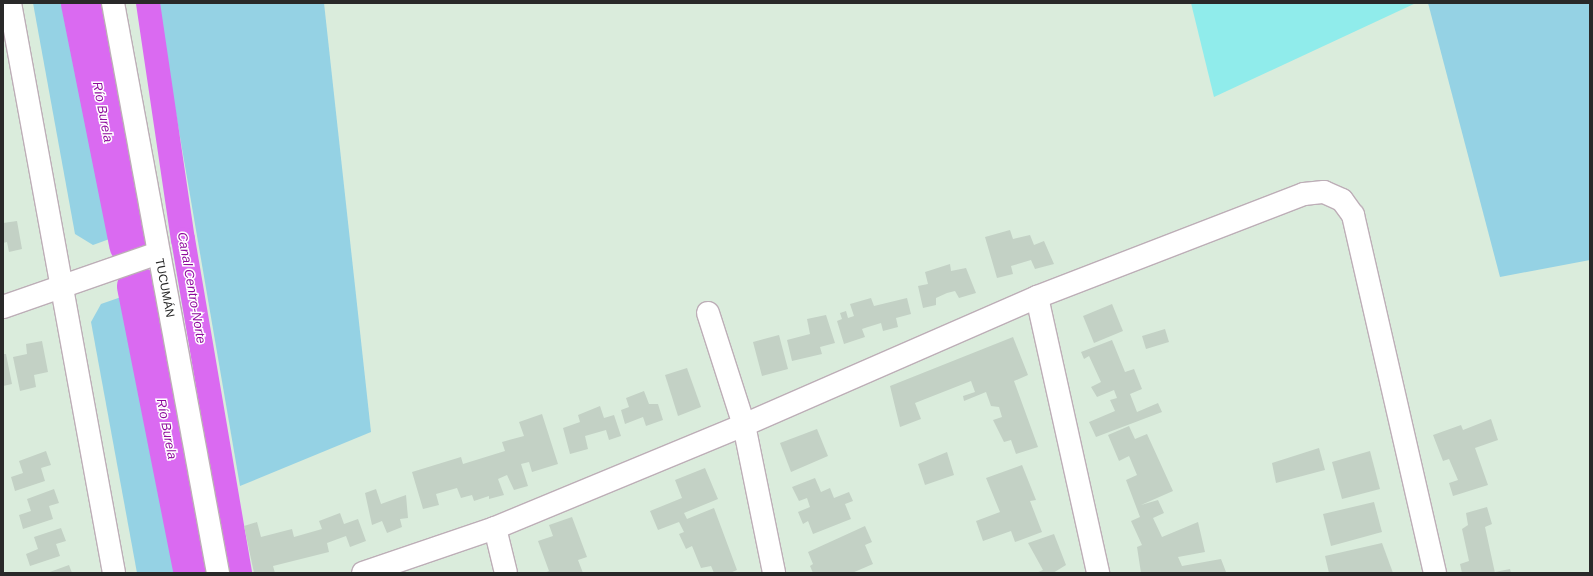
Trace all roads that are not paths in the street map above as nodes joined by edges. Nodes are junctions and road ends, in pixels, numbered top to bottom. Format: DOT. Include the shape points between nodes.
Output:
graph roads {
  1 [pos="10,3"];
  2 [pos="113,3"];
  3 [pos="158,253"];
  4 [pos="62,286"];
  5 [pos="1037,297"];
  6 [pos="3,307"];
  7 [pos="708,313"];
  8 [pos="744,425"];
  9 [pos="495,528"];
  10 [pos="114,573"];
  11 [pos="218,573"];
  12 [pos="363,573"];
  13 [pos="506,573"];
  14 [pos="774,573"];
  15 [pos="1098,573"];
  16 [pos="1435,573"];
  1 -- 4 [label="street"];
  2 -- 3 [label="street, TUCUMÁN"];
  3 -- 4 [label="street"];
  3 -- 11 [label="street, TUCUMÁN"];
  4 -- 6 [label="street"];
  4 -- 10 [label="street"];
  5 -- 8 [label="street"];
  5 -- 15 [label="street"];
  5 -- 16 [label="street" via="1304,194 1324,192 1342,200 1353,215"];
  7 -- 8 [label="street"];
  8 -- 9 [label="street"];
  8 -- 14 [label="street"];
  9 -- 12 [label="street"];
  9 -- 13 [label="street"];
}
